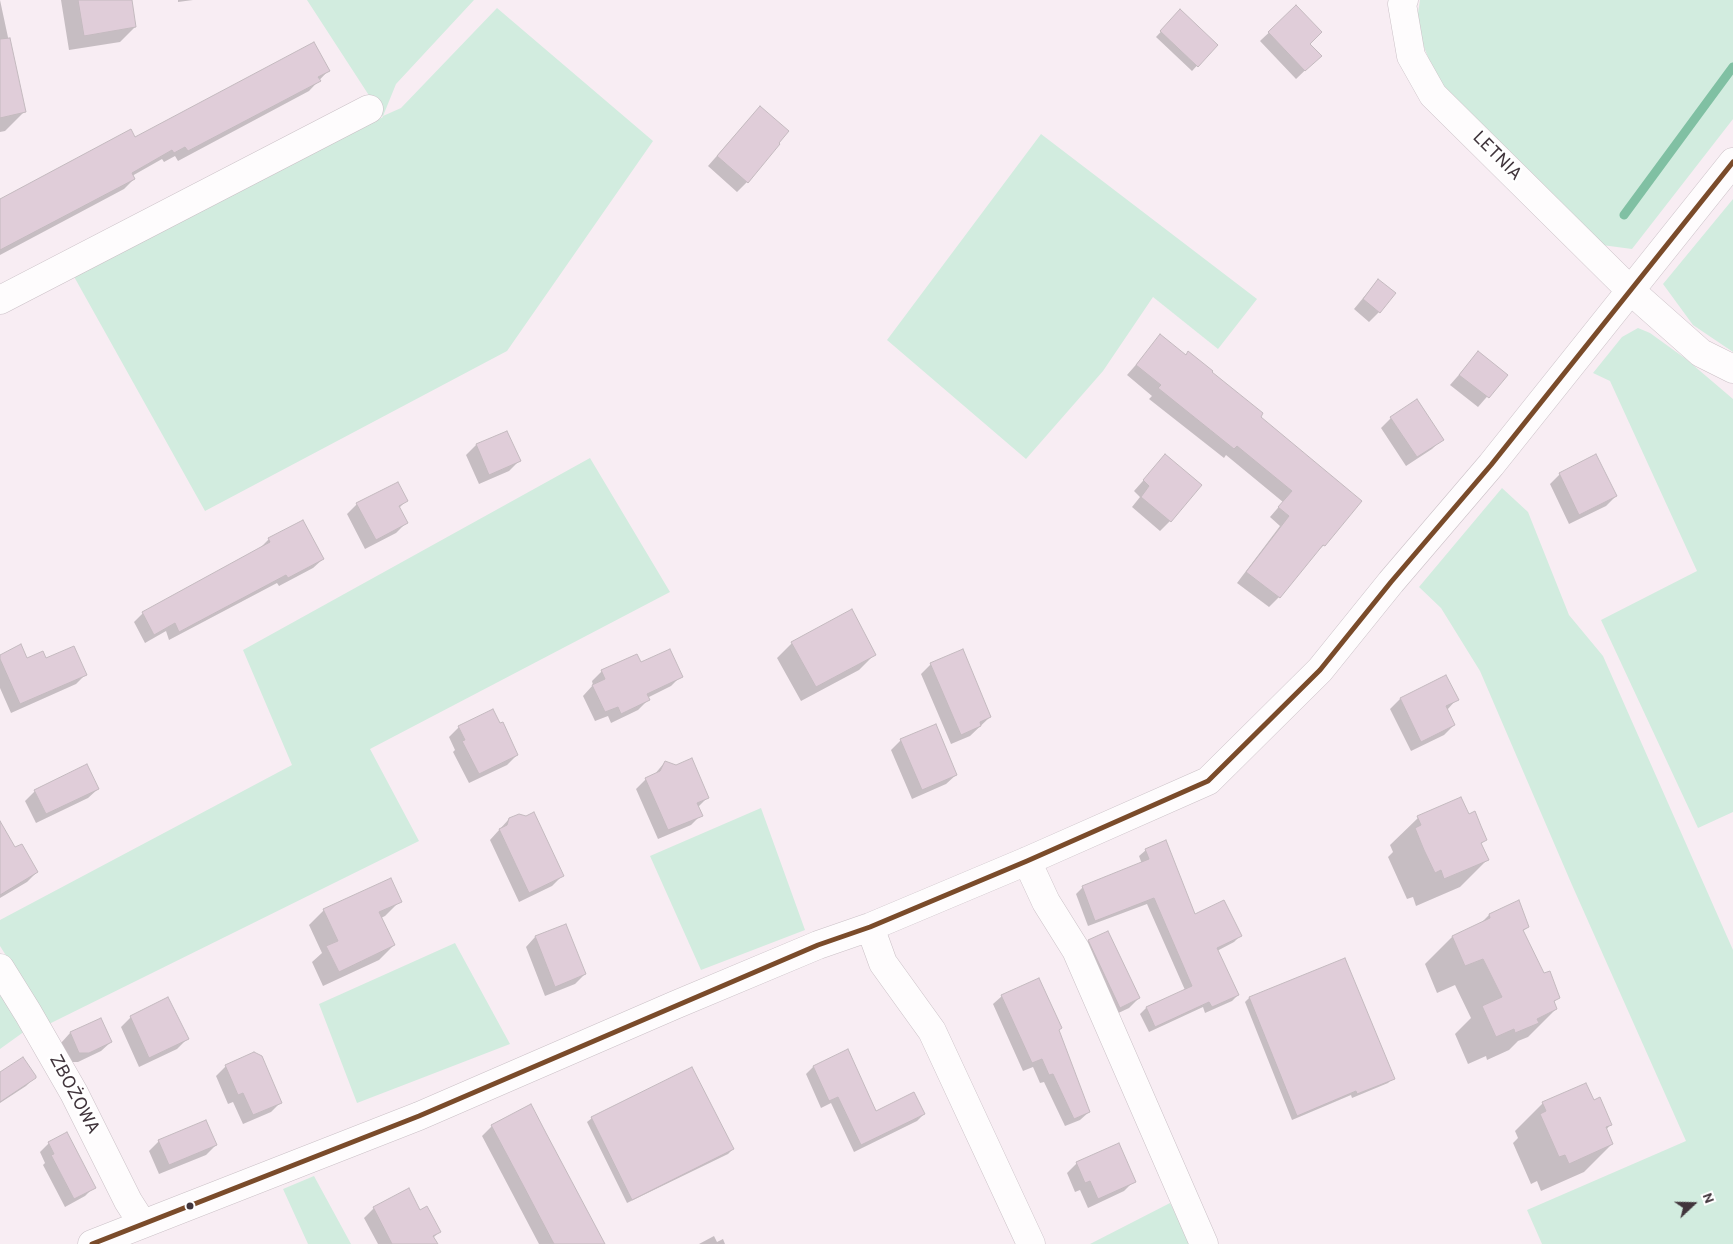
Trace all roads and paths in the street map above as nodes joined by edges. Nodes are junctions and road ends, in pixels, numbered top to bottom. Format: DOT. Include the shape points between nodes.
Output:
graph roads {
  1 [pos="1404,0"];
  2 [pos="369,109"];
  3 [pos="1733,162"];
  4 [pos="1631,291"];
  5 [pos="0,300"];
  6 [pos="1733,369"];
  7 [pos="1027,861"];
  8 [pos="870,927"];
  9 [pos="0,968"];
  10 [pos="142,1223"];
  11 [pos="92,1244"];
  12 [pos="1031,1244"];
  13 [pos="1204,1244"];
  1 -- 4 [label="street, LETNIA" via="1411,56 1433,94"];
  2 -- 5 [label="street"];
  3 -- 4 [label="street"];
  4 -- 6 [label="street, LETNIA" via="1701,353"];
  4 -- 7 [label="street" via="1320,670 1208,781"];
  7 -- 8 [label="street"];
  7 -- 13 [label="street" via="1046,902 1076,950"];
  8 -- 10 [label="street" via="676,1004 419,1116"];
  8 -- 12 [label="street" via="884,963 932,1031"];
  9 -- 10 [label="street, ZBOŻOWA" via="74,1093"];
  10 -- 11 [label="street"];
}
